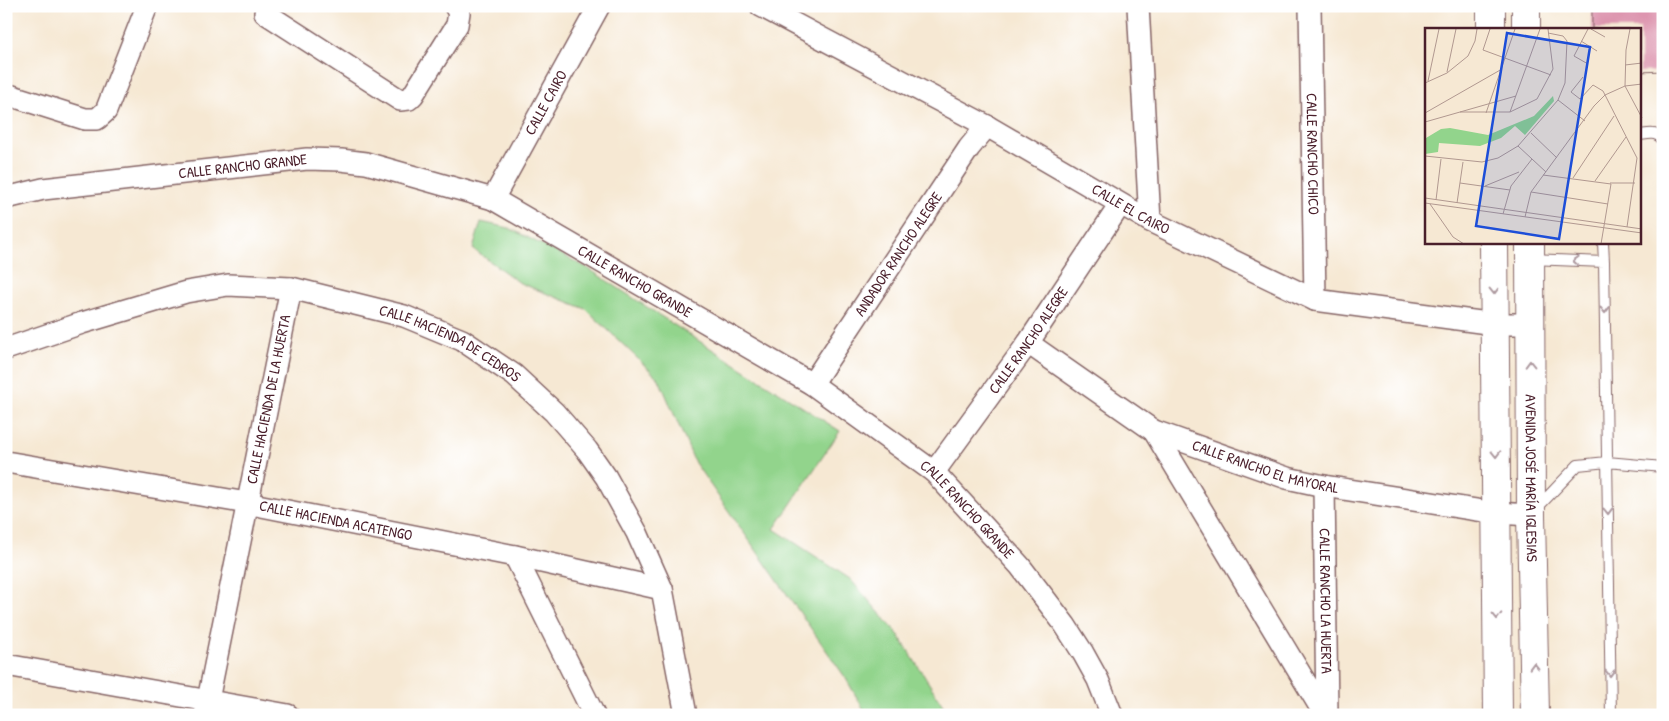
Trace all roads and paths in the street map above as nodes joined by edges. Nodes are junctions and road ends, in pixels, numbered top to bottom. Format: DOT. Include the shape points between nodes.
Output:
graph roads {
  1 [pos="147,6"];
  2 [pos="455,6"];
  3 [pos="599,6"];
  4 [pos="761,6"];
  5 [pos="1138,6"];
  6 [pos="1310,6"];
  7 [pos="1490,6"];
  8 [pos="1526,6"];
  9 [pos="265,14"];
  10 [pos="1491,28"];
  11 [pos="1526,28"];
  12 [pos="6,94"];
  13 [pos="987,126"];
  14 [pos="1642,135"];
  15 [pos="1663,141"];
  16 [pos="6,198"];
  17 [pos="493,199"];
  18 [pos="1120,205"];
  19 [pos="1150,221"];
  20 [pos="1494,244"];
  21 [pos="1603,244"];
  22 [pos="1530,251"];
  23 [pos="1604,262"];
  24 [pos="291,288"];
  25 [pos="1314,300"];
  26 [pos="1494,324"];
  27 [pos="1530,324"];
  28 [pos="1028,343"];
  29 [pos="6,349"];
  30 [pos="812,384"];
  31 [pos="1154,431"];
  32 [pos="6,462"];
  33 [pos="1607,462"];
  34 [pos="1663,467"];
  35 [pos="934,472"];
  36 [pos="1324,486"];
  37 [pos="247,503"];
  38 [pos="1496,513"];
  39 [pos="1531,515"];
  40 [pos="515,556"];
  41 [pos="662,589"];
  42 [pos="6,665"];
  43 [pos="206,708"];
  44 [pos="288,715"];
  45 [pos="594,715"];
  46 [pos="686,715"];
  47 [pos="1112,715"];
  48 [pos="1326,715"];
  49 [pos="1498,715"];
  50 [pos="1535,715"];
  51 [pos="1611,715"];
  1 -- 12 [label="street" via="106,111 97,120"];
  2 -- 9 [label="street" via="459,13 457,25 413,95 405,101"];
  3 -- 17 [label="street, CALLE CAIRO"];
  4 -- 13 [label="street, CALLE EL CAIRO"];
  5 -- 19 [label="street"];
  6 -- 25 [label="street, CALLE RANCHO CHICO"];
  7 -- 10 [label="main road"];
  8 -- 11 [label="main road"];
  13 -- 18 [label="street, CALLE EL CAIRO"];
  13 -- 30 [label="street, ANDADOR RANCHO ALEGRE"];
  14 -- 15 [label="lane" via="1658,135"];
  16 -- 17 [label="street, CALLE RANCHO GRANDE" via="43,189 307,159 366,163"];
  17 -- 30 [label="street, CALLE RANCHO GRANDE"];
  18 -- 19 [label="street, CALLE EL CAIRO"];
  18 -- 28 [label="street, CALLE RANCHO ALEGRE"];
  19 -- 25 [label="street, CALLE EL CAIRO"];
  20 -- 26 [label="main road, one-way"];
  21 -- 23 [label="lane"];
  23 -- 22 [label="lane, one-way"];
  22 -- 27 [label="main road, AVENIDA JOSÉ MARÍA IGLESIAS"];
  23 -- 33 [label="lane, one-way"];
  24 -- 29 [label="street, CALLE HACIENDA DE CEDROS" via="228,285 186,292 82,322"];
  24 -- 37 [label="street, CALLE HACIENDA DE LA HUERTA"];
  24 -- 41 [label="street, CALLE HACIENDA DE CEDROS" via="404,316 462,340 514,375 554,412 602,470 637,533"];
  25 -- 26 [label="street, CALLE EL CAIRO"];
  26 -- 27 [label="street, CALLE EL CAIRO"];
  26 -- 38 [label="main road, one-way"];
  39 -- 27 [label="main road, AVENIDA JOSÉ MARÍA IGLESIAS, one-way"];
  28 -- 31 [label="street, CALLE RANCHO EL MAYORAL"];
  28 -- 35 [label="street, CALLE RANCHO ALEGRE"];
  30 -- 35 [label="street, CALLE RANCHO GRANDE"];
  31 -- 36 [label="street, CALLE RANCHO EL MAYORAL" via="1286,478"];
  31 -- 48 [label="street"];
  32 -- 37 [label="street, CALLE HACIENDA ACATENGO"];
  33 -- 34 [label="lane"];
  33 -- 39 [label="lane" via="1578,465"];
  33 -- 51 [label="lane, one-way"];
  35 -- 47 [label="street, CALLE RANCHO GRANDE" via="1020,566 1065,625 1098,680"];
  36 -- 38 [label="street, CALLE RANCHO EL MAYORAL"];
  36 -- 48 [label="street, CALLE RANCHO LA HUERTA"];
  37 -- 40 [label="street, CALLE HACIENDA ACATENGO"];
  37 -- 43 [label="street, CALLE HACIENDA DE LA HUERTA"];
  38 -- 39 [label="street, CALLE RANCHO EL MAYORAL"];
  38 -- 49 [label="main road, one-way"];
  50 -- 39 [label="main road, AVENIDA JOSÉ MARÍA IGLESIAS, one-way"];
  40 -- 41 [label="street, CALLE HACIENDA ACATENGO"];
  40 -- 45 [label="street"];
  41 -- 46 [label="street, CALLE HACIENDA DE CEDROS"];
  42 -- 43 [label="street"];
  43 -- 44 [label="street"];
}
